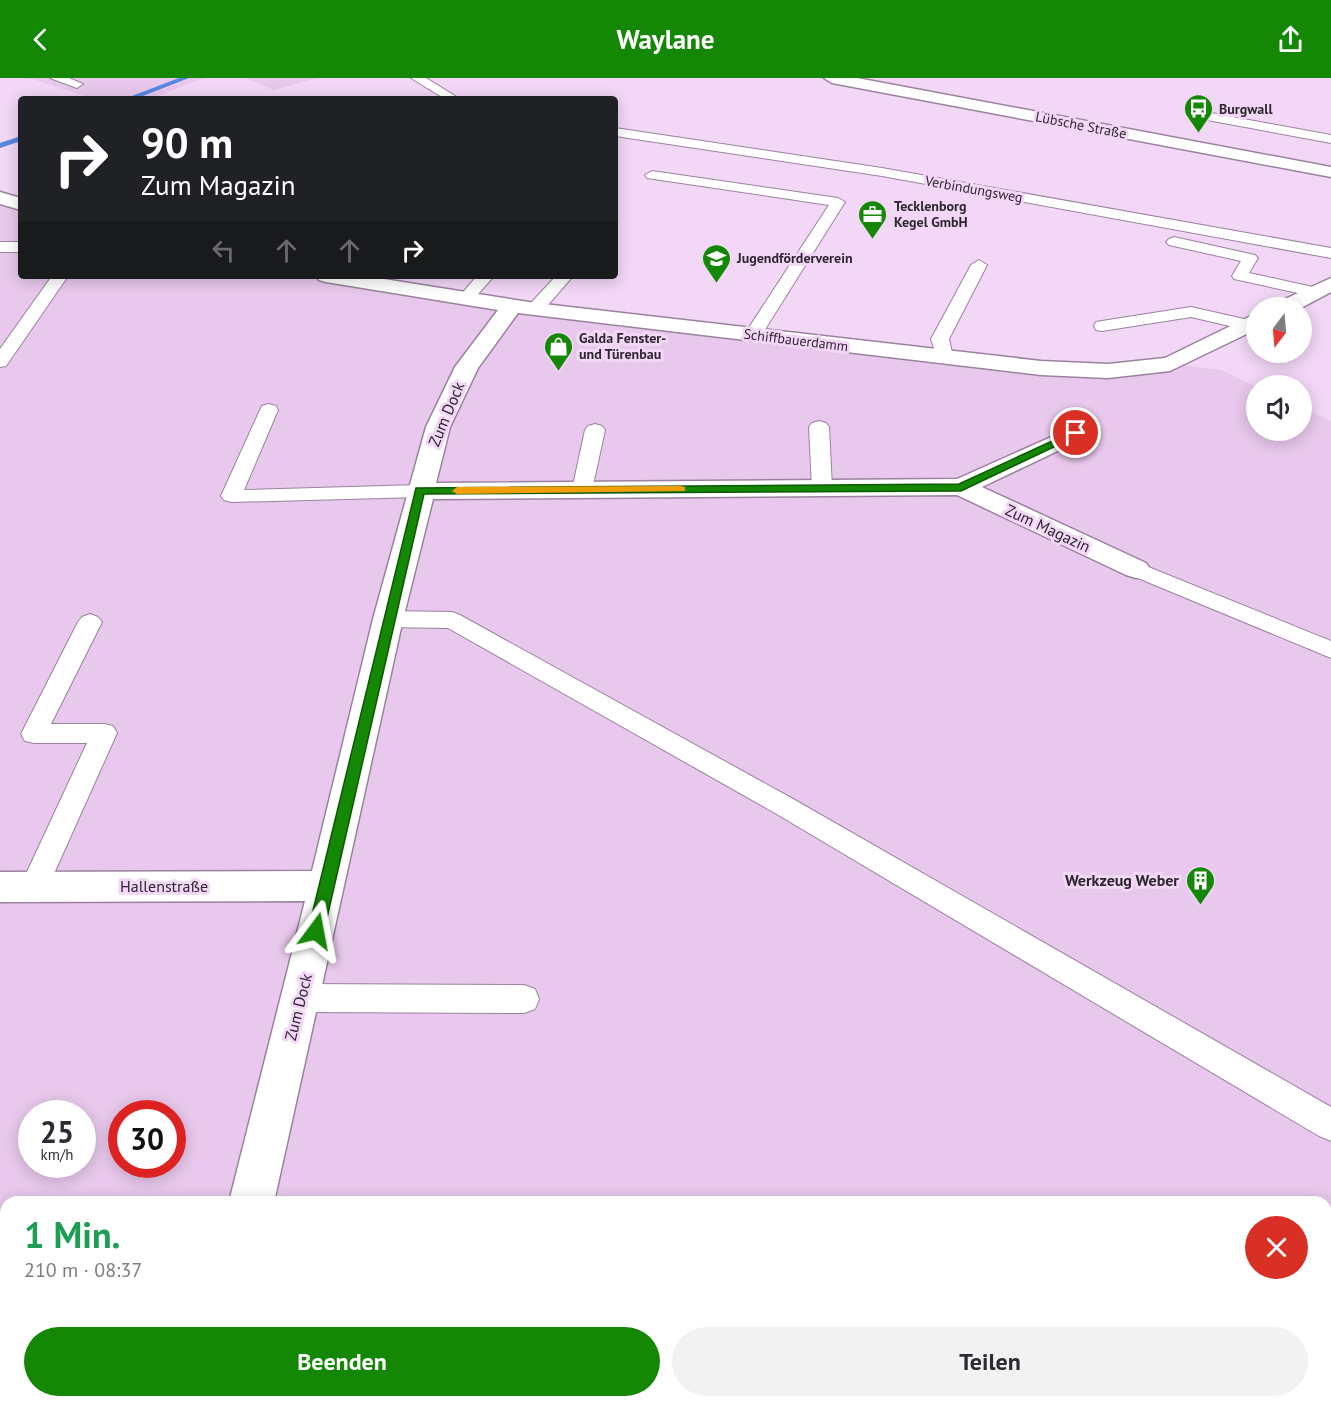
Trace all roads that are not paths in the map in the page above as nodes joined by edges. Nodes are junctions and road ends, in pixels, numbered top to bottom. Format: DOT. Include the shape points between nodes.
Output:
graph roads {
  1 [pos="56,78"];
  2 [pos="417,78"];
  3 [pos="832,78"];
  4 [pos="77,84"];
  5 [pos="449,96"];
  6 [pos="1206,116"];
  7 [pos="618,132"];
  8 [pos="1331,139"];
  9 [pos="1331,172"];
  10 [pos="652,175"];
  11 [pos="0,198"];
  12 [pos="18,203"];
  13 [pos="1120,215"];
  14 [pos="1125,232"];
  15 [pos="1159,239"];
  16 [pos="0,247"];
  17 [pos="18,247"];
  18 [pos="1331,253"];
  19 [pos="979,265"];
  20 [pos="58,279"];
  21 [pos="347,279"];
  22 [pos="483,279"];
  23 [pos="561,279"];
  24 [pos="1323,288"];
  25 [pos="1305,297"];
  26 [pos="466,298"];
  27 [pos="524,307"];
  28 [pos="1246,321"];
  29 [pos="1246,325"];
  30 [pos="1102,326"];
  31 [pos="753,335"];
  32 [pos="944,357"];
  33 [pos="0,362"];
  34 [pos="268,410"];
  35 [pos="819,427"];
  36 [pos="595,430"];
  37 [pos="1076,433"];
  38 [pos="822,488"];
  39 [pos="961,488"];
  40 [pos="582,490"];
  41 [pos="420,491"];
  42 [pos="1136,569"];
  43 [pos="388,619"];
  44 [pos="90,622"];
  45 [pos="1331,650"];
  46 [pos="327,886"];
  47 [pos="17,887"];
  48 [pos="300,998"];
  49 [pos="524,999"];
  50 [pos="1331,1125"];
  51 [pos="252,1196"];
  1 -- 4 [label="lane"];
  2 -- 5 [label="lane"];
  3 -- 9 [label="street, Lübsche Straße"];
  6 -- 8 [label="lane"];
  7 -- 13 [label="lane, Verbindungsweg" via="882,172"];
  10 -- 31 [label="lane" via="838,202"];
  11 -- 12 [label="street"];
  13 -- 14 [label="lane" via="1114,229"];
  13 -- 18 [label="lane, Verbindungsweg"];
  15 -- 24 [label="lane" via="1250,258 1240,276"];
  16 -- 17 [label="lane"];
  19 -- 32 [label="lane" via="940,339"];
  20 -- 33 [label="lane"];
  21 -- 26 [label="street, Schiffbauerdamm"];
  22 -- 26 [label="lane"];
  23 -- 27 [label="lane"];
  24 -- 25 [label="street"];
  26 -- 27 [label="street, Schiffbauerdamm"];
  27 -- 31 [label="street, Schiffbauerdamm"];
  27 -- 41 [label="street, Zum Dock" via="467,367 438,427"];
  28 -- 30 [label="lane" via="1191,312"];
  29 -- 32 [label="street, Schiffbauerdamm" via="1170,364 1108,371"];
  31 -- 32 [label="street, Schiffbauerdamm"];
  34 -- 41 [label="lane" via="231,496"];
  35 -- 38 [label="lane"];
  36 -- 40 [label="lane"];
  37 -- 39 [label="street, Zum Magazin"];
  38 -- 39 [label="street, Zum Magazin"];
  38 -- 40 [label="street, Zum Magazin"];
  39 -- 42 [label="street, Zum Magazin"];
  40 -- 41 [label="street, Zum Magazin"];
  41 -- 43 [label="street, Zum Dock"];
  42 -- 45 [label="lane"];
  43 -- 46 [label="street, Zum Dock"];
  43 -- 50 [label="lane" via="452,620 784,806"];
  44 -- 47 [label="lane" via="34,734 104,733"];
  46 -- 47 [label="street, Hallenstraße"];
  46 -- 48 [label="street, Zum Dock"];
  48 -- 49 [label="lane"];
  48 -- 51 [label="street, Zum Dock"];
}
